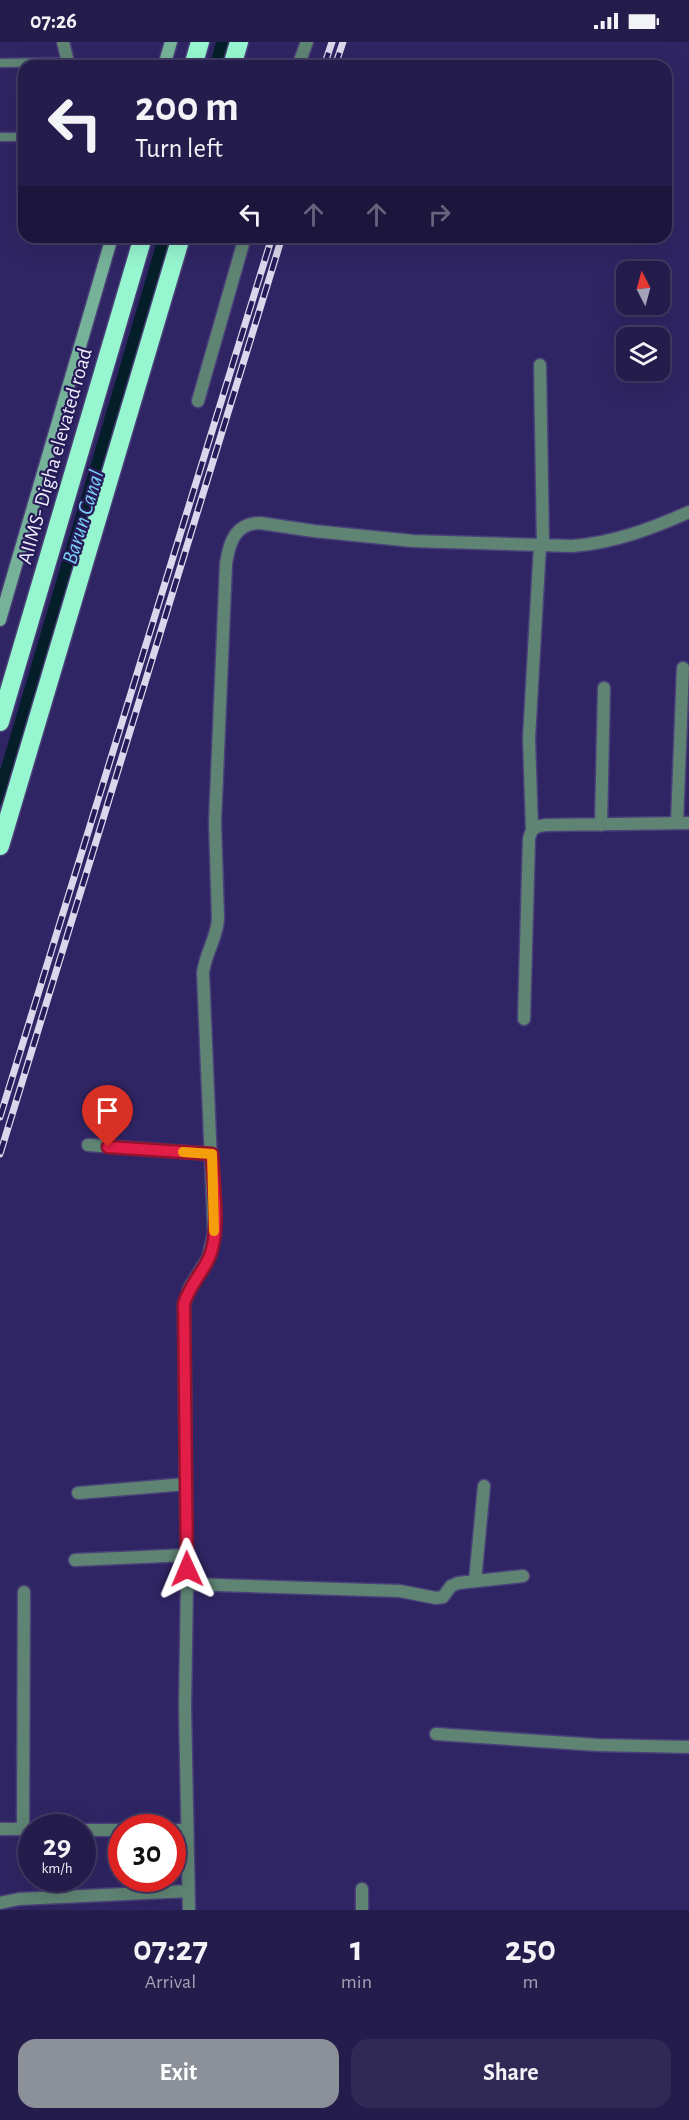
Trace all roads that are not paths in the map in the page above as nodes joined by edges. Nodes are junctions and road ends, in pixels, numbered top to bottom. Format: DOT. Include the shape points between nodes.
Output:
graph roads {
  1 [pos="63,42"];
  2 [pos="171,42"];
  3 [pos="200,42"];
  4 [pos="239,42"];
  5 [pos="307,42"];
  6 [pos="67,60"];
  7 [pos="166,60"];
  8 [pos="195,60"];
  9 [pos="234,60"];
  10 [pos="300,60"];
  11 [pos="0,63"];
  12 [pos="18,63"];
  13 [pos="0,137"];
  14 [pos="18,137"];
  15 [pos="110,243"];
  16 [pos="141,243"];
  17 [pos="179,243"];
  18 [pos="243,243"];
  19 [pos="540,365"];
  20 [pos="198,401"];
  21 [pos="689,512"];
  22 [pos="542,545"];
  23 [pos="0,620"];
  24 [pos="683,668"];
  25 [pos="604,688"];
  26 [pos="0,722"];
  27 [pos="684,747"];
  28 [pos="683,823"];
  29 [pos="601,825"];
  30 [pos="532,830"];
  31 [pos="0,846"];
  32 [pos="524,1019"];
  33 [pos="87,1145"];
  34 [pos="212,1154"];
  35 [pos="186,1484"];
  36 [pos="484,1486"];
  37 [pos="78,1492"];
  38 [pos="187,1555"];
  39 [pos="75,1560"];
  40 [pos="523,1576"];
  41 [pos="475,1581"];
  42 [pos="188,1584"];
  43 [pos="24,1592"];
  44 [pos="436,1734"];
  45 [pos="689,1747"];
  46 [pos="27,1814"];
  47 [pos="0,1829"];
  48 [pos="18,1829"];
  49 [pos="187,1830"];
  50 [pos="362,1890"];
  51 [pos="189,1891"];
  52 [pos="0,1903"];
  53 [pos="189,1910"];
  54 [pos="362,1910"];
  1 -- 6 [label="street"];
  2 -- 7 [label="main road"];
  3 -- 8 [label="highway"];
  4 -- 9 [label="highway"];
  5 -- 10 [label="street"];
  11 -- 12 [label="lane"];
  13 -- 14 [label="lane"];
  15 -- 23 [label="main road"];
  16 -- 26 [label="highway, AIIMS- Digha elevated road"];
  17 -- 31 [label="highway"];
  18 -- 20 [label="street"];
  19 -- 22 [label="street"];
  21 -- 22 [label="street" via="615,540 592,545"];
  22 -- 30 [label="street" via="529,738"];
  22 -- 34 [label="street" via="413,541 260,523 251,523 234,534 226,564 215,795 218,919 203,973"];
  24 -- 27 [label="street"];
  25 -- 29 [label="street"];
  27 -- 28 [label="street"];
  28 -- 29 [label="street"];
  29 -- 30 [label="street" via="541,826"];
  30 -- 32 [label="street"];
  33 -- 34 [label="street"];
  34 -- 35 [label="street" via="212,1247 184,1304"];
  35 -- 37 [label="street"];
  35 -- 38 [label="street"];
  36 -- 41 [label="street"];
  38 -- 39 [label="street"];
  38 -- 42 [label="street"];
  40 -- 41 [label="street"];
  41 -- 42 [label="street" via="454,1584 443,1597 436,1598 400,1591"];
  42 -- 49 [label="street"];
  43 -- 46 [label="street"];
  44 -- 45 [label="street"];
  47 -- 48 [label="street"];
  49 -- 51 [label="street"];
  50 -- 54 [label="street"];
  51 -- 52 [label="street"];
  51 -- 53 [label="street"];
}
